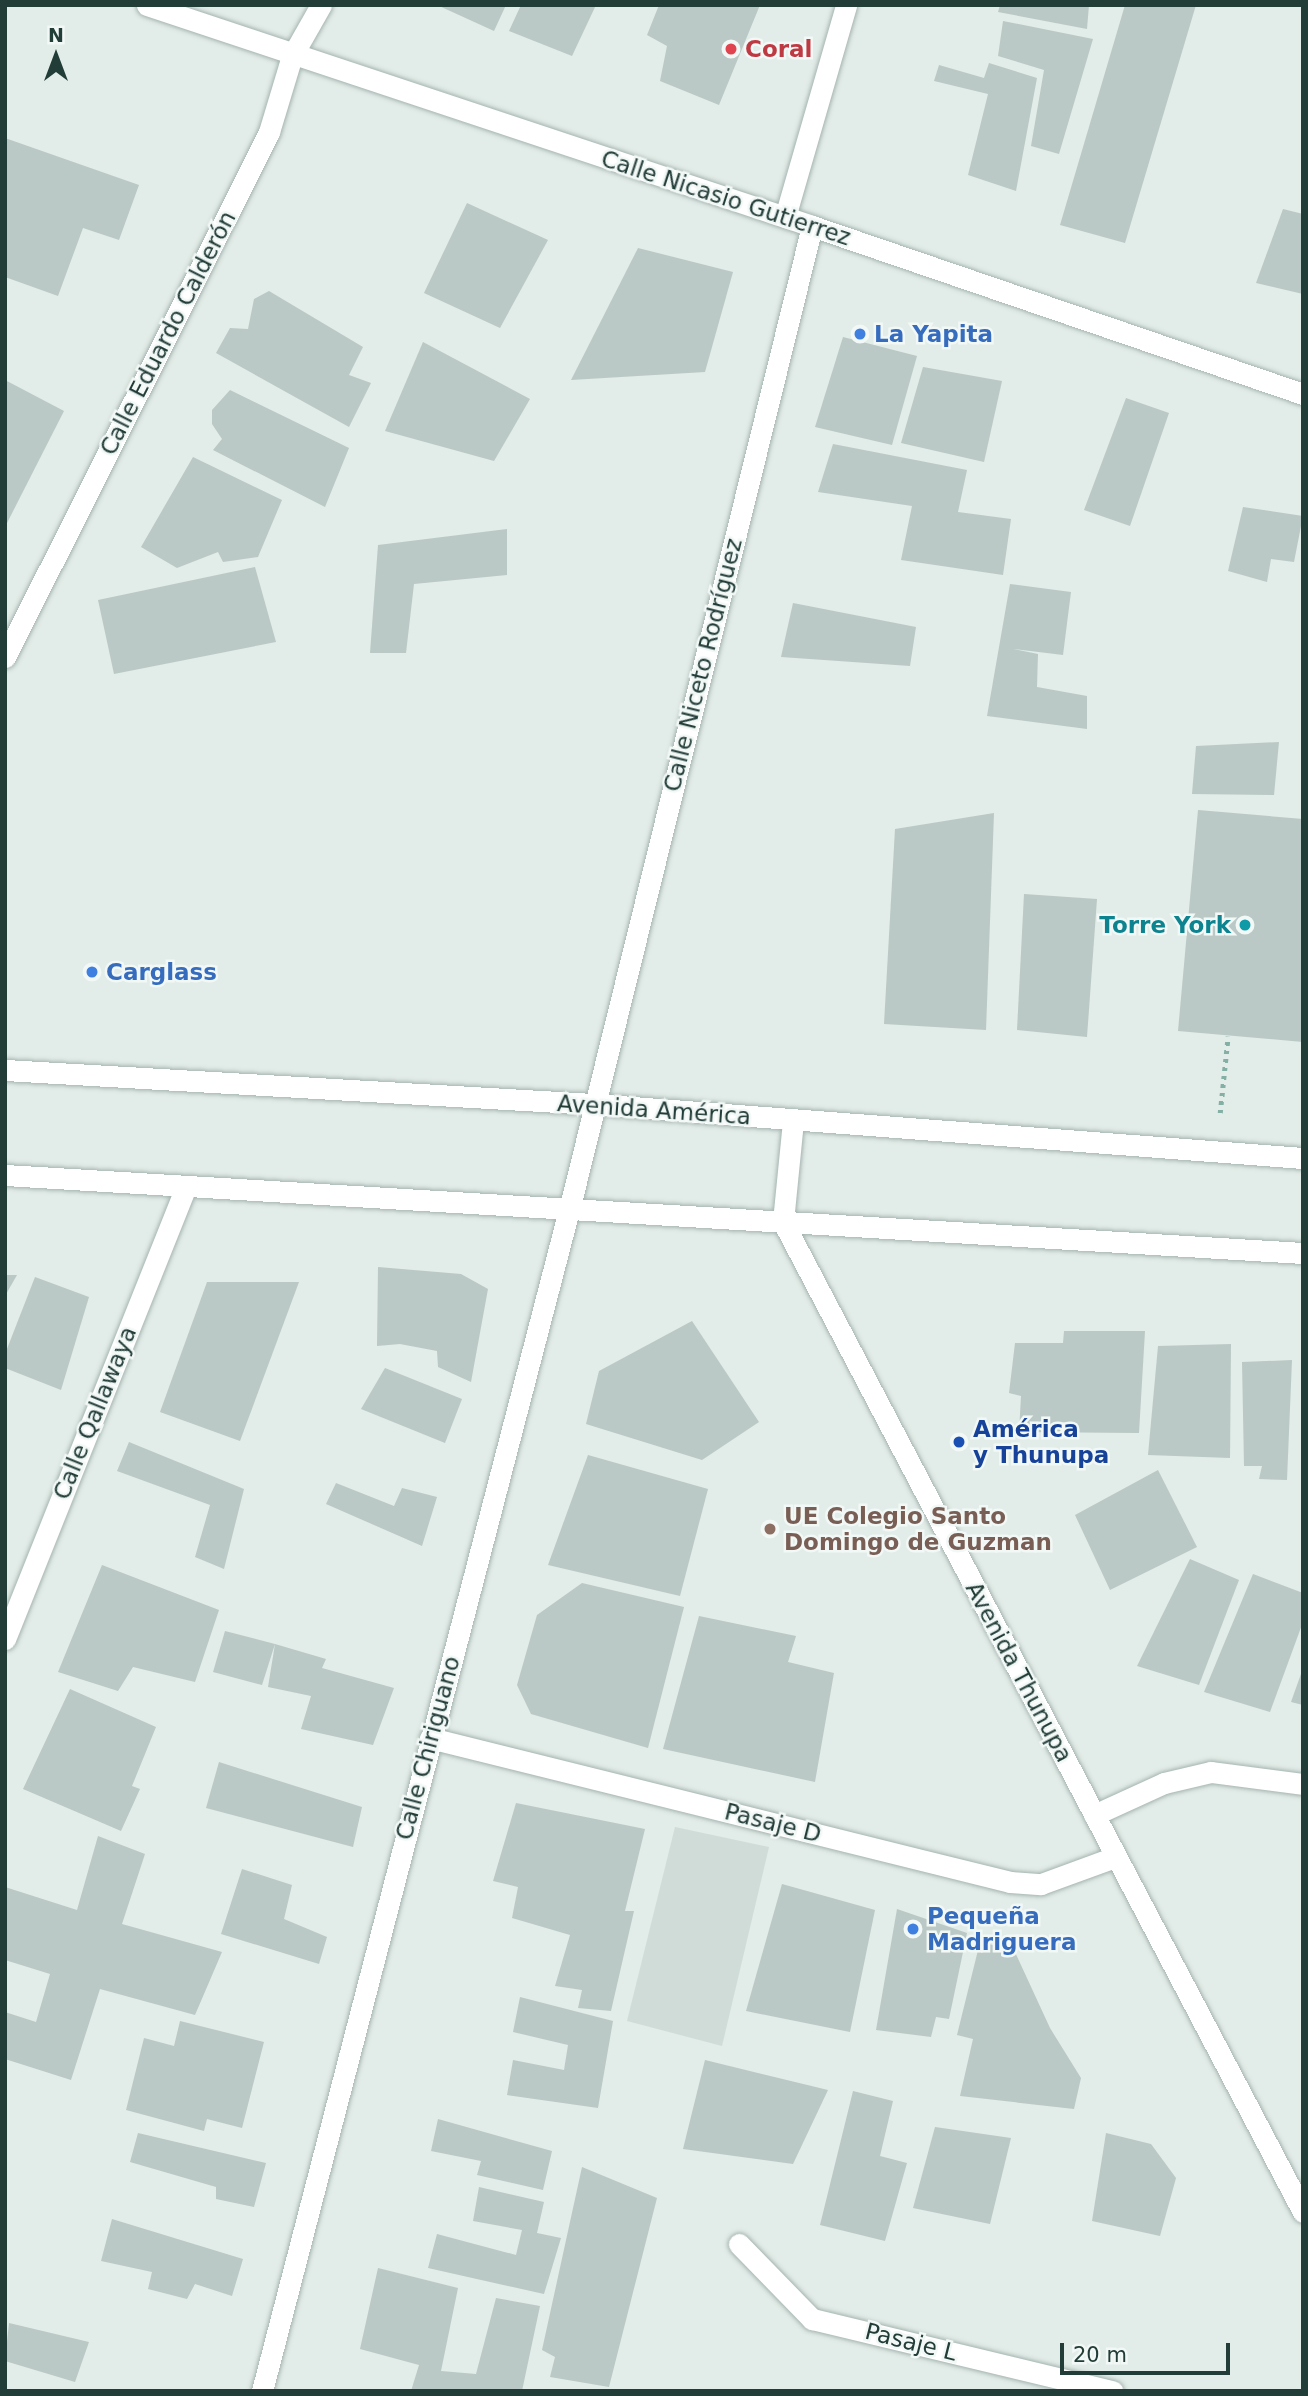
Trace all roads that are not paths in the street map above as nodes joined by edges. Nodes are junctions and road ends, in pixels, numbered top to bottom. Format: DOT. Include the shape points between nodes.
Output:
graph roads {
  1 [pos="147,5"];
  2 [pos="321,5"];
  3 [pos="846,5"];
  4 [pos="292,55"];
  5 [pos="785,217"];
  6 [pos="812,226"];
  7 [pos="1303,394"];
  8 [pos="5,657"];
  9 [pos="5,1070"];
  10 [pos="593,1104"];
  11 [pos="793,1121"];
  12 [pos="1303,1158"];
  13 [pos="5,1175"];
  14 [pos="186,1186"];
  15 [pos="570,1206"];
  16 [pos="783,1222"];
  17 [pos="1303,1253"];
  18 [pos="5,1639"];
  19 [pos="430,1738"];
  20 [pos="1303,1784"];
  21 [pos="1094,1815"];
  22 [pos="1115,1857"];
  23 [pos="1303,2212"];
  24 [pos="738,2244"];
  25 [pos="262,2391"];
  26 [pos="1112,2391"];
  1 -- 4 [label="main road, Calle Nicasio Gutierrez"];
  2 -- 4 [label="main road, Calle Eduardo Calderón"];
  3 -- 5 [label="main road"];
  4 -- 5 [label="main road, Calle Nicasio Gutierrez"];
  4 -- 8 [label="main road, Calle Eduardo Calderón" via="269,132"];
  5 -- 6 [label="main road, Calle Nicasio Gutierrez"];
  6 -- 7 [label="main road, Calle Nicasio Gutierrez"];
  6 -- 10 [label="main road, Calle Niceto Rodríguez"];
  9 -- 10 [label="main road, Avenida América"];
  10 -- 11 [label="main road, Avenida América"];
  10 -- 15 [label="main road, Calle Chiriguano"];
  11 -- 12 [label="main road, Avenida América"];
  11 -- 16 [label="main road"];
  13 -- 14 [label="main road"];
  14 -- 15 [label="main road"];
  14 -- 18 [label="main road, Calle Qallawaya"];
  15 -- 16 [label="main road"];
  15 -- 19 [label="main road, Calle Chiriguano"];
  16 -- 17 [label="main road"];
  16 -- 21 [label="main road, Avenida Thunupa"];
  19 -- 22 [label="main road, Pasaje D" via="1010,1882 1041,1884"];
  19 -- 25 [label="main road, Calle Chiriguano"];
  20 -- 21 [label="main road" via="1211,1772 1164,1783"];
  21 -- 22 [label="main road, Avenida Thunupa"];
  22 -- 23 [label="main road, Avenida Thunupa"];
  24 -- 26 [label="main road, Pasaje L" via="812,2319"];
}
